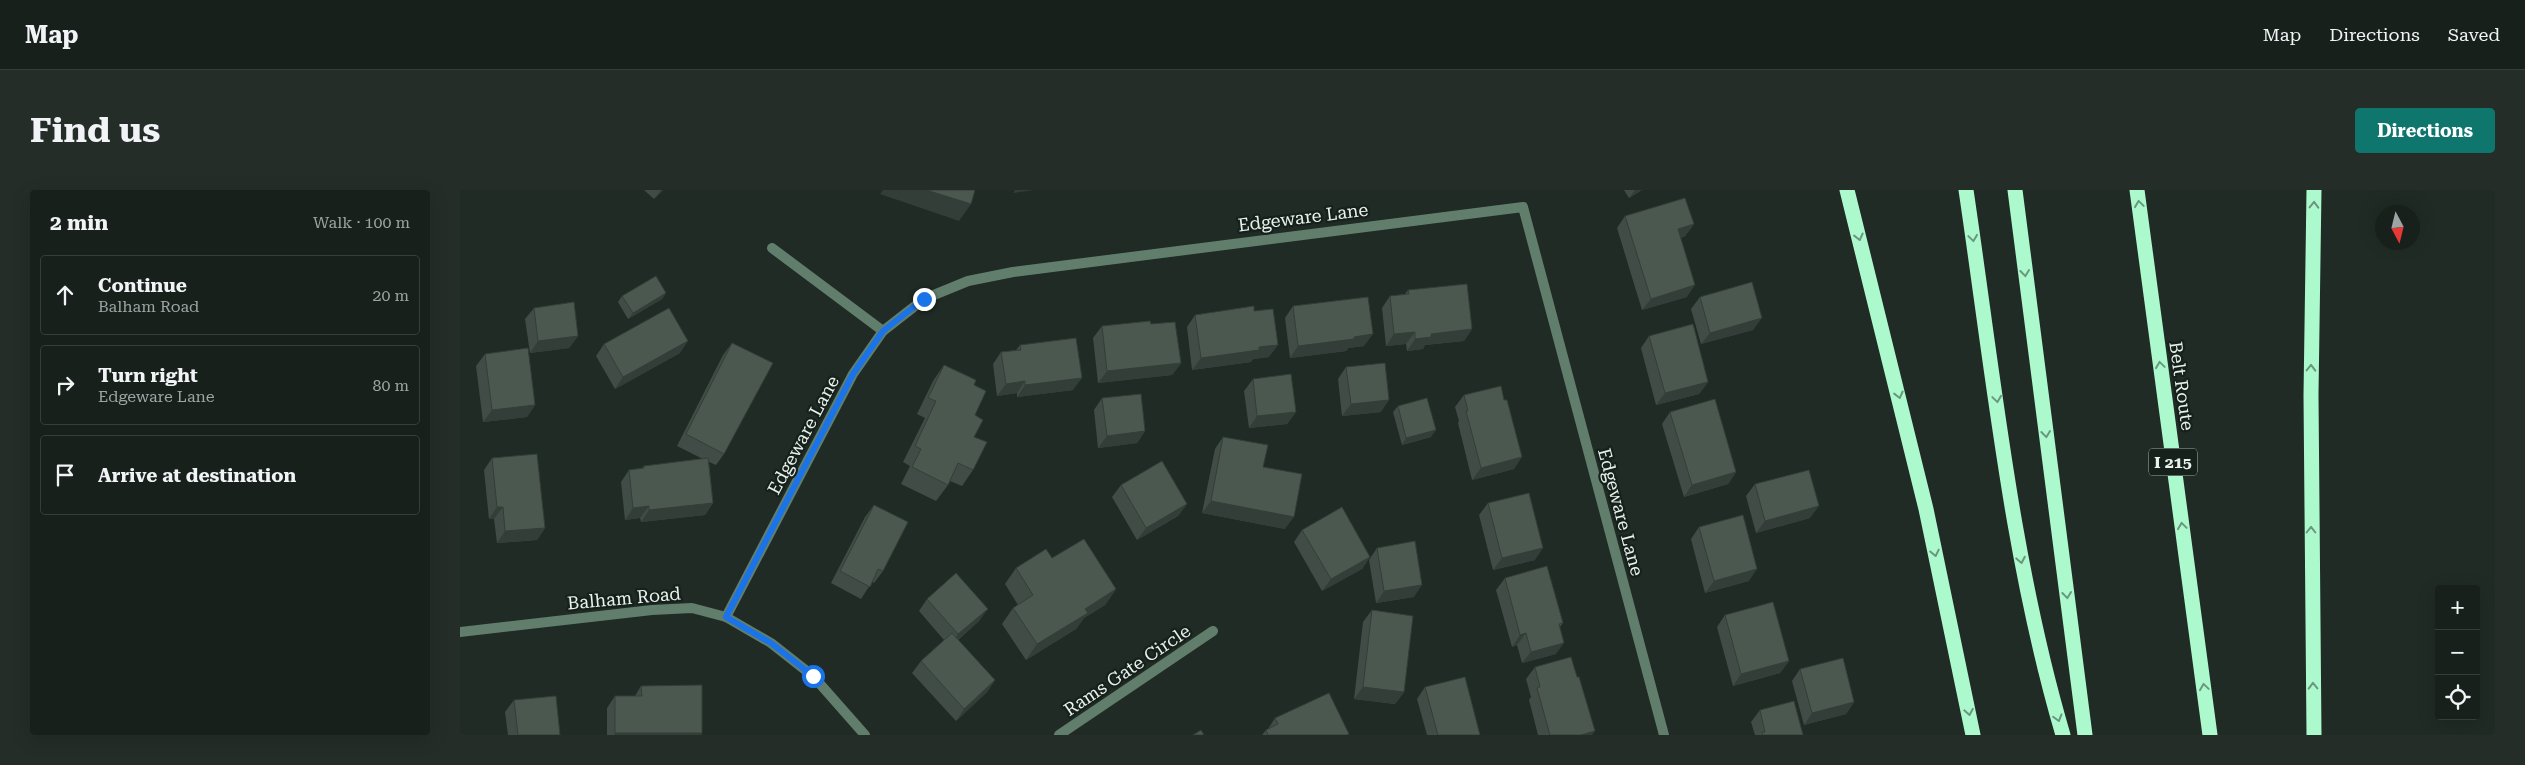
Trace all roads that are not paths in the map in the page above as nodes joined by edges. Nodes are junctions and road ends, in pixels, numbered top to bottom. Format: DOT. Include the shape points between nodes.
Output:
graph roads {
  1 [pos="1847,190"];
  2 [pos="1966,190"];
  3 [pos="2014,190"];
  4 [pos="2137,190"];
  5 [pos="2314,190"];
  6 [pos="772,248"];
  7 [pos="883,331"];
  8 [pos="726,617"];
  9 [pos="460,632"];
  10 [pos="1213,632"];
  11 [pos="866,735"];
  12 [pos="1058,735"];
  13 [pos="1664,735"];
  14 [pos="1972,735"];
  15 [pos="2063,735"];
  16 [pos="2085,735"];
  17 [pos="2210,735"];
  18 [pos="2314,735"];
  1 -- 14 [label="highway, one-way" via="1926,509"];
  2 -- 15 [label="highway, one-way" via="2018,544 2036,633"];
  3 -- 16 [label="highway, one-way"];
  17 -- 4 [label="highway, Belt Route / I 215, one-way"];
  18 -- 5 [label="highway, one-way" via="2311,395"];
  6 -- 7 [label="street"];
  7 -- 8 [label="street, Edgeware Lane" via="853,374"];
  7 -- 13 [label="street, Edgeware Lane" via="924,299 968,281 1013,272 1523,207"];
  8 -- 9 [label="street, Balham Road" via="692,608 652,610"];
  8 -- 11 [label="street, Balham Road" via="771,643 813,676"];
  10 -- 12 [label="street, Rams Gate Circle"];
}
